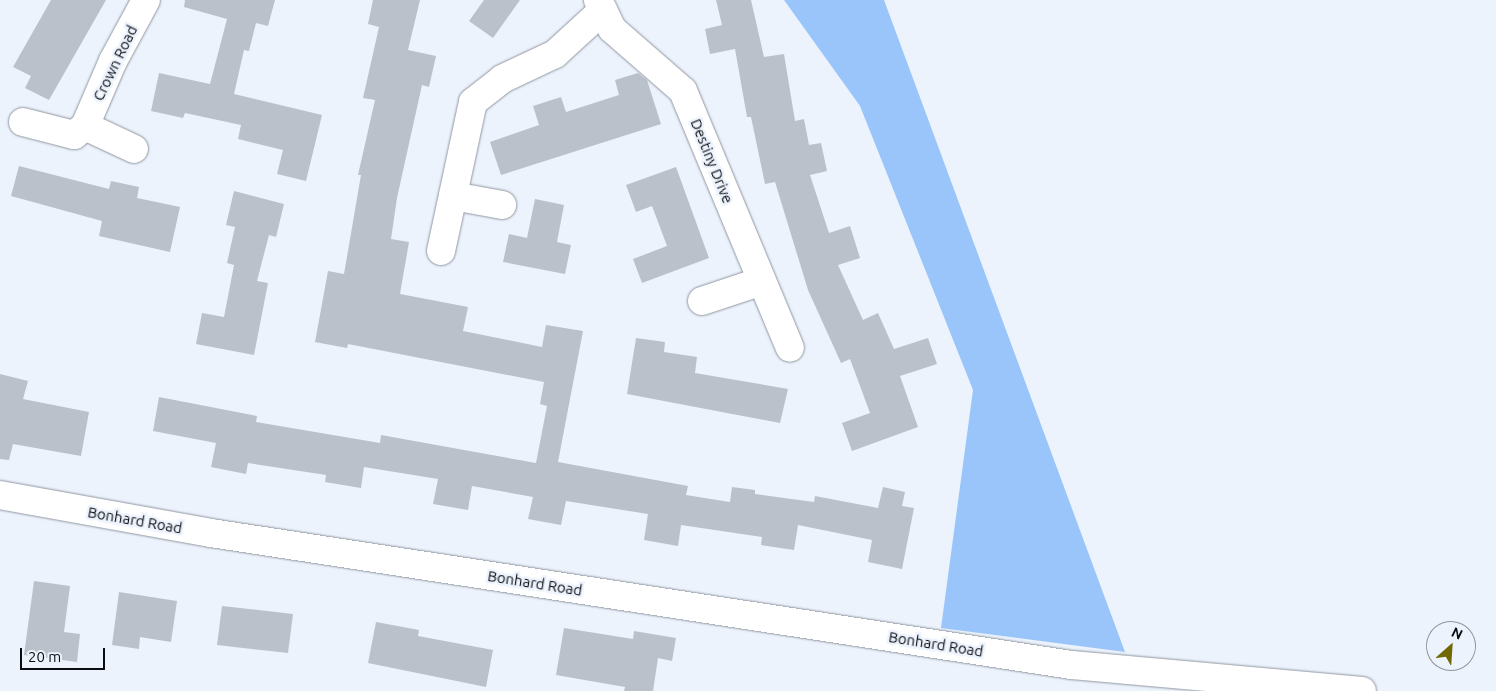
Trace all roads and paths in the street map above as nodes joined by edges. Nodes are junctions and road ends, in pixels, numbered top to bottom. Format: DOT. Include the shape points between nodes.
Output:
graph roads {
  1 [pos="146,0"];
  2 [pos="601,5"];
  3 [pos="23,122"];
  4 [pos="85,126"];
  5 [pos="134,149"];
  6 [pos="453,196"];
  7 [pos="502,205"];
  8 [pos="442,250"];
  9 [pos="762,281"];
  10 [pos="702,301"];
  11 [pos="790,348"];
  12 [pos="0,495"];
  13 [pos="1362,691"];
  1 -- 4 [label="street, Crown Road" via="113,61"];
  2 -- 6 [label="street" via="555,54 502,78 473,102"];
  2 -- 9 [label="street, Destiny Drive" via="612,29 683,91"];
  3 -- 4 [label="street" via="74,134"];
  4 -- 5 [label="street"];
  6 -- 7 [label="street"];
  6 -- 8 [label="street"];
  9 -- 10 [label="street"];
  9 -- 11 [label="street, Destiny Drive"];
  12 -- 13 [label="street, Bonhard Road" via="211,533 1072,665"];
}
